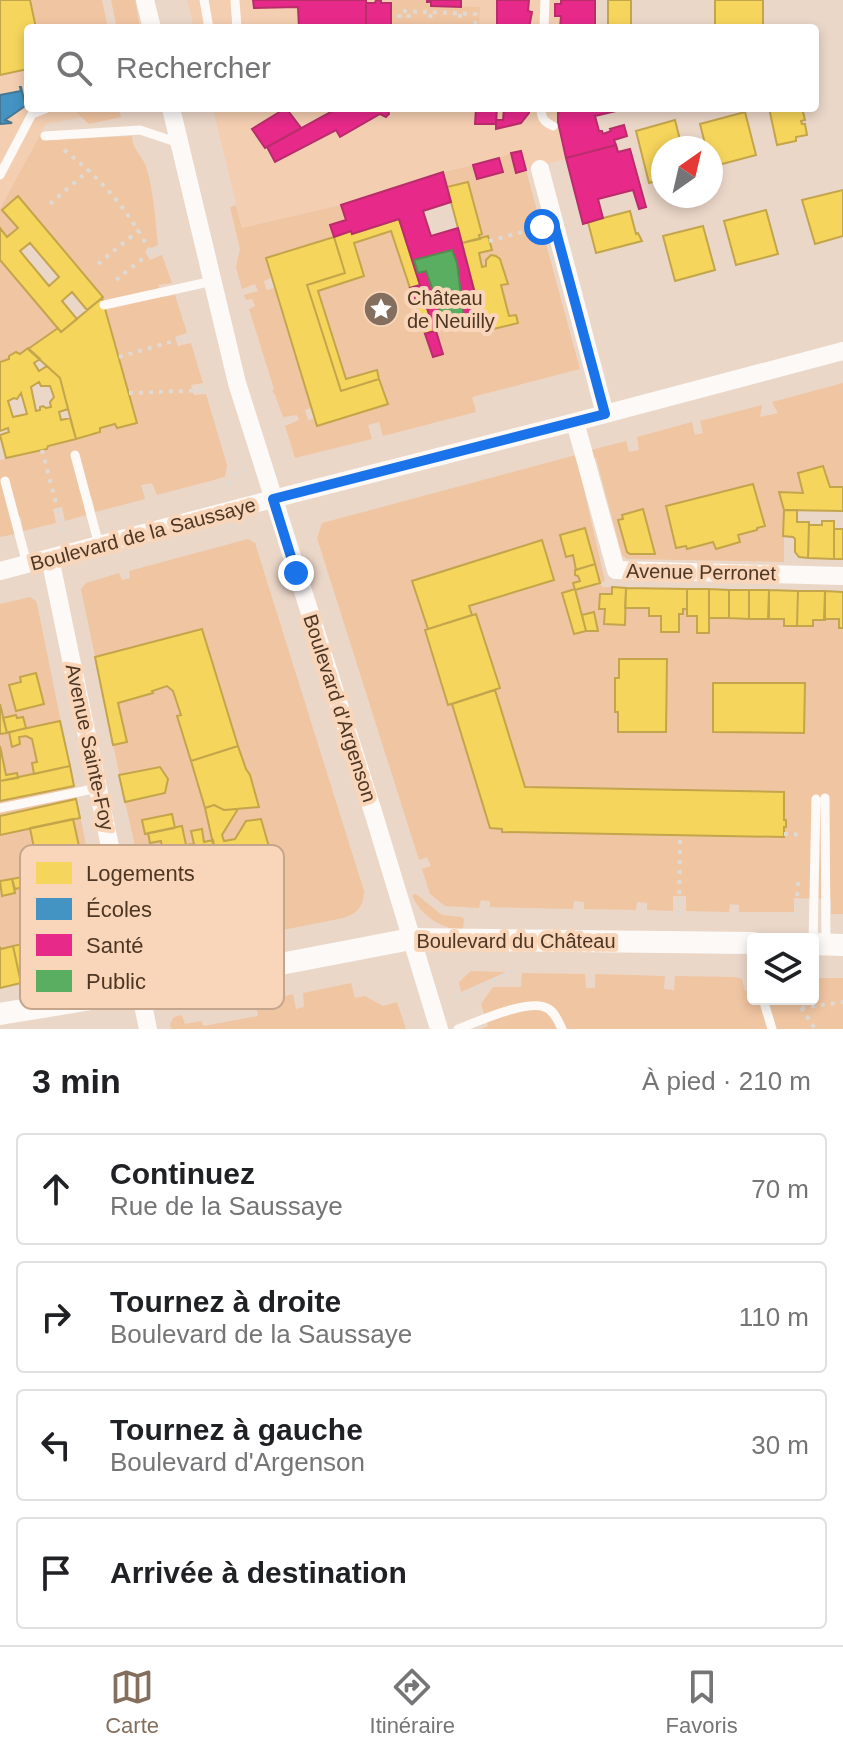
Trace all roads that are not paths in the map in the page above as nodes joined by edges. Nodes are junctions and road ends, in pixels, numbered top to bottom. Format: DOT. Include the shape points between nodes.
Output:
graph roads {
  1 [pos="145,0"];
  2 [pos="204,0"];
  3 [pos="235,0"];
  4 [pos="545,0"];
  5 [pos="151,24"];
  6 [pos="208,24"];
  7 [pos="237,24"];
  8 [pos="544,24"];
  9 [pos="37,112"];
  10 [pos="172,112"];
  11 [pos="541,112"];
  12 [pos="553,126"];
  13 [pos="49,139"];
  14 [pos="179,143"];
  15 [pos="540,169"];
  16 [pos="0,175"];
  17 [pos="213,281"];
  18 [pos="104,305"];
  19 [pos="843,351"];
  20 [pos="605,414"];
  21 [pos="575,422"];
  22 [pos="75,455"];
  23 [pos="5,481"];
  24 [pos="273,499"];
  25 [pos="99,546"];
  26 [pos="50,558"];
  27 [pos="27,564"];
  28 [pos="0,571"];
  29 [pos="843,576"];
  30 [pos="98,788"];
  31 [pos="821,799"];
  32 [pos="0,808"];
  33 [pos="110,845"];
  34 [pos="411,939"];
  35 [pos="747,943"];
  36 [pos="824,945"];
  37 [pos="284,963"];
  38 [pos="765,1005"];
  39 [pos="30,1009"];
  40 [pos="144,1009"];
  41 [pos="0,1014"];
  42 [pos="148,1029"];
  43 [pos="439,1029"];
  44 [pos="458,1029"];
  45 [pos="562,1029"];
  46 [pos="772,1029"];
  1 -- 5 [label="street"];
  2 -- 6 [label="lane"];
  3 -- 7 [label="lane"];
  4 -- 8 [label="lane"];
  9 -- 16 [label="lane"];
  10 -- 14 [label="street, Boulevard d'Argenson"];
  11 -- 12 [label="lane" via="545,123"];
  13 -- 14 [label="lane" via="140,130"];
  14 -- 17 [label="street, Boulevard d'Argenson"];
  15 -- 20 [label="street"];
  17 -- 18 [label="lane"];
  17 -- 24 [label="street, Boulevard d'Argenson"];
  19 -- 20 [label="street, Boulevard de la Saussaye"];
  20 -- 21 [label="street, Boulevard de la Saussaye"];
  21 -- 24 [label="street, Boulevard de la Saussaye"];
  21 -- 29 [label="street, Avenue Perronet" via="616,570"];
  22 -- 25 [label="lane"];
  23 -- 27 [label="lane"];
  24 -- 25 [label="street, Boulevard de la Saussaye"];
  24 -- 34 [label="street, Boulevard d'Argenson"];
  25 -- 26 [label="street, Boulevard de la Saussaye"];
  26 -- 27 [label="street, Boulevard de la Saussaye"];
  26 -- 30 [label="street, Avenue Sainte-Foy"];
  27 -- 28 [label="street, Boulevard de la Saussaye"];
  30 -- 32 [label="lane"];
  30 -- 33 [label="street, Avenue Sainte-Foy"];
  31 -- 36 [label="lane"];
  34 -- 35 [label="street, Boulevard du Château"];
  34 -- 37 [label="street, Boulevard du Château"];
  34 -- 43 [label="street, Boulevard d'Argenson"];
  38 -- 46 [label="lane"];
  39 -- 41 [label="street, Boulevard du Château"];
  40 -- 42 [label="street, Avenue Sainte-Foy"];
  44 -- 45 [label="lane" via="531,1005 548,1008"];
}
